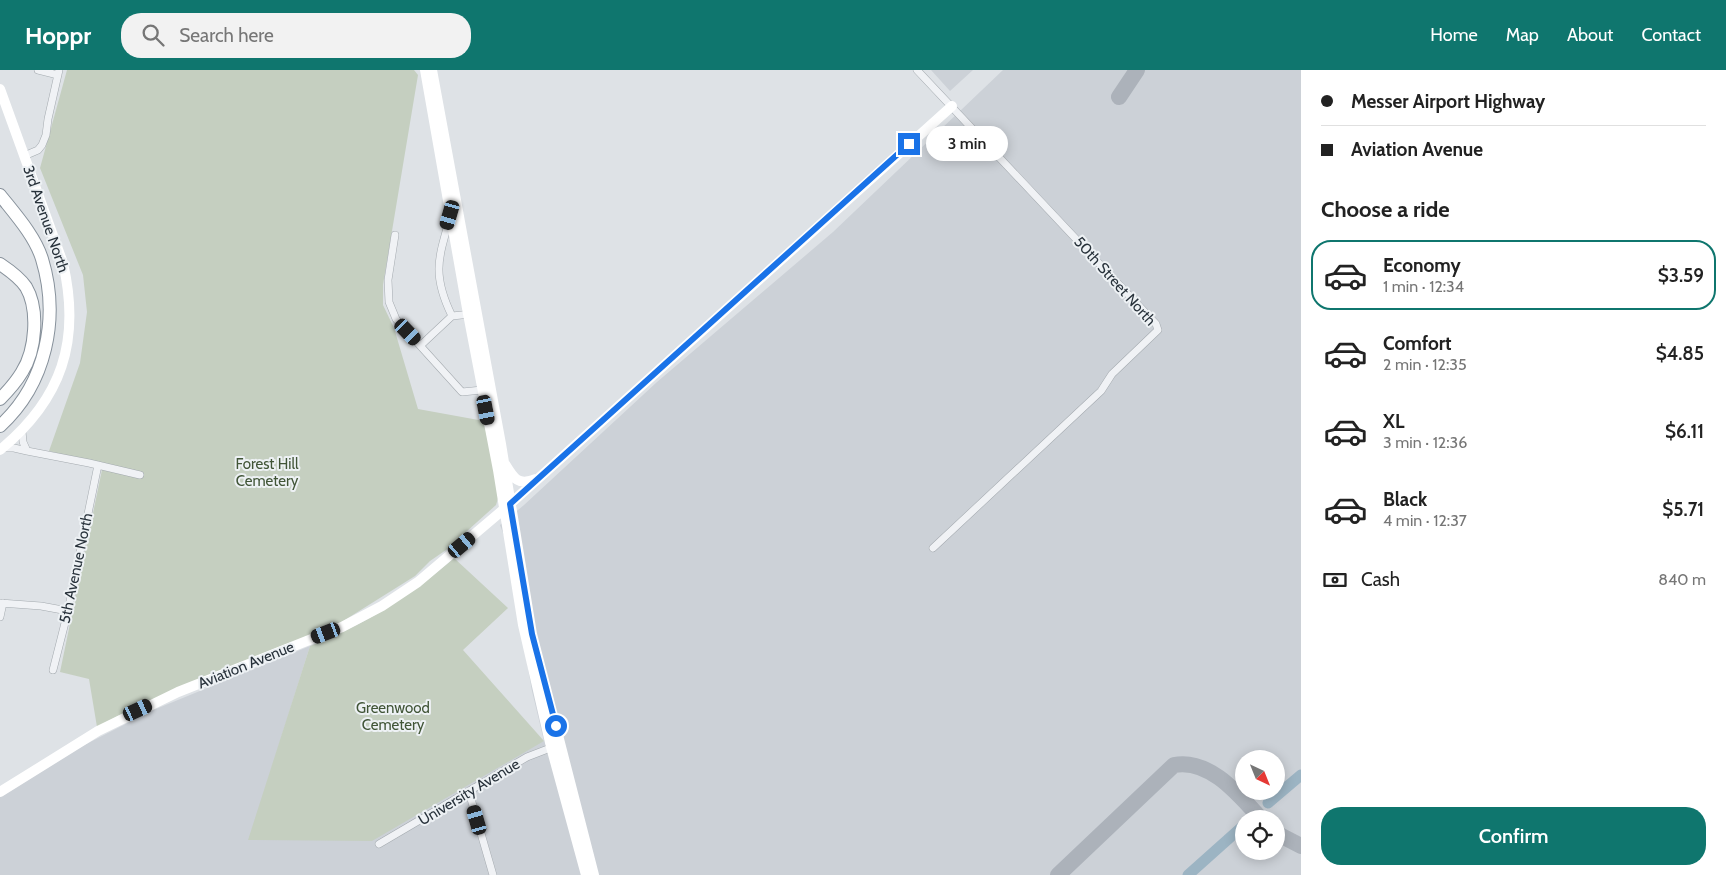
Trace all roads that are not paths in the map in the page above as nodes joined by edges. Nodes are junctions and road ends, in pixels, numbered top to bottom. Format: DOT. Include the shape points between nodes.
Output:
graph roads {
  1 [pos="38,70"];
  2 [pos="425,70"];
  3 [pos="432,70"];
  4 [pos="917,70"];
  5 [pos="59,73"];
  6 [pos="0,89"];
  7 [pos="952,106"];
  8 [pos="24,156"];
  9 [pos="0,195"];
  10 [pos="450,215"];
  11 [pos="395,235"];
  12 [pos="0,264"];
  13 [pos="472,314"];
  14 [pos="452,316"];
  15 [pos="421,345"];
  16 [pos="482,390"];
  17 [pos="0,399"];
  18 [pos="0,426"];
  19 [pos="22,431"];
  20 [pos="1,449"];
  21 [pos="27,451"];
  22 [pos="504,463"];
  23 [pos="98,466"];
  24 [pos="545,473"];
  25 [pos="140,476"];
  26 [pos="507,507"];
  27 [pos="486,525"];
  28 [pos="506,525"];
  29 [pos="933,548"];
  30 [pos="2,603"];
  31 [pos="68,611"];
  32 [pos="0,617"];
  33 [pos="53,670"];
  34 [pos="556,746"];
  35 [pos="0,792"];
  36 [pos="469,792"];
  37 [pos="379,844"];
  38 [pos="493,875"];
  39 [pos="586,875"];
  40 [pos="594,875"];
  1 -- 5 [label="street"];
  2 -- 10 [label="main road"];
  3 -- 13 [label="main road"];
  4 -- 7 [label="street, 50th Street North"];
  5 -- 8 [label="street" via="42,145"];
  6 -- 8 [label="main road, 3rd Avenue North"];
  7 -- 24 [label="main road, Aviation Avenue"];
  7 -- 29 [label="street, 50th Street North" via="1156,324 1158,330 1112,374 1101,392"];
  8 -- 19 [label="main road, 3rd Avenue North" via="63,263 70,290 71,320 68,347 56,381 33,420"];
  9 -- 18 [label="highway" via="24,226 42,258 50,319 43,360 33,384"];
  10 -- 13 [label="main road"];
  10 -- 14 [label="street" via="438,277"];
  11 -- 15 [label="street" via="388,302 396,319"];
  12 -- 17 [label="highway" via="25,285 34,313 32,338 23,371"];
  13 -- 14 [label="street"];
  13 -- 16 [label="main road"];
  13 -- 22 [label="main road"];
  14 -- 15 [label="street"];
  15 -- 16 [label="street" via="462,392"];
  16 -- 26 [label="main road"];
  19 -- 20 [label="main road, 3rd Avenue North"];
  19 -- 21 [label="street"];
  20 -- 21 [label="street"];
  21 -- 23 [label="street"];
  22 -- 24 [label="main road" via="518,481 524,483"];
  22 -- 26 [label="main road"];
  23 -- 25 [label="street"];
  23 -- 31 [label="street, 5th Avenue North"];
  24 -- 26 [label="main road, Aviation Avenue"];
  26 -- 27 [label="main road, Aviation Avenue"];
  26 -- 28 [label="main road"];
  26 -- 34 [label="main road"];
  27 -- 28 [label="main road" via="496,522"];
  27 -- 35 [label="main road, Aviation Avenue" via="418,582 382,606 342,627 138,710"];
  28 -- 34 [label="main road" via="523,625"];
  30 -- 31 [label="street"];
  30 -- 32 [label="street"];
  31 -- 33 [label="street, 5th Avenue North"];
  34 -- 36 [label="street, University Avenue" via="527,757"];
  34 -- 39 [label="main road"];
  34 -- 40 [label="main road"];
  36 -- 37 [label="street, University Avenue"];
  36 -- 38 [label="street"];
}
